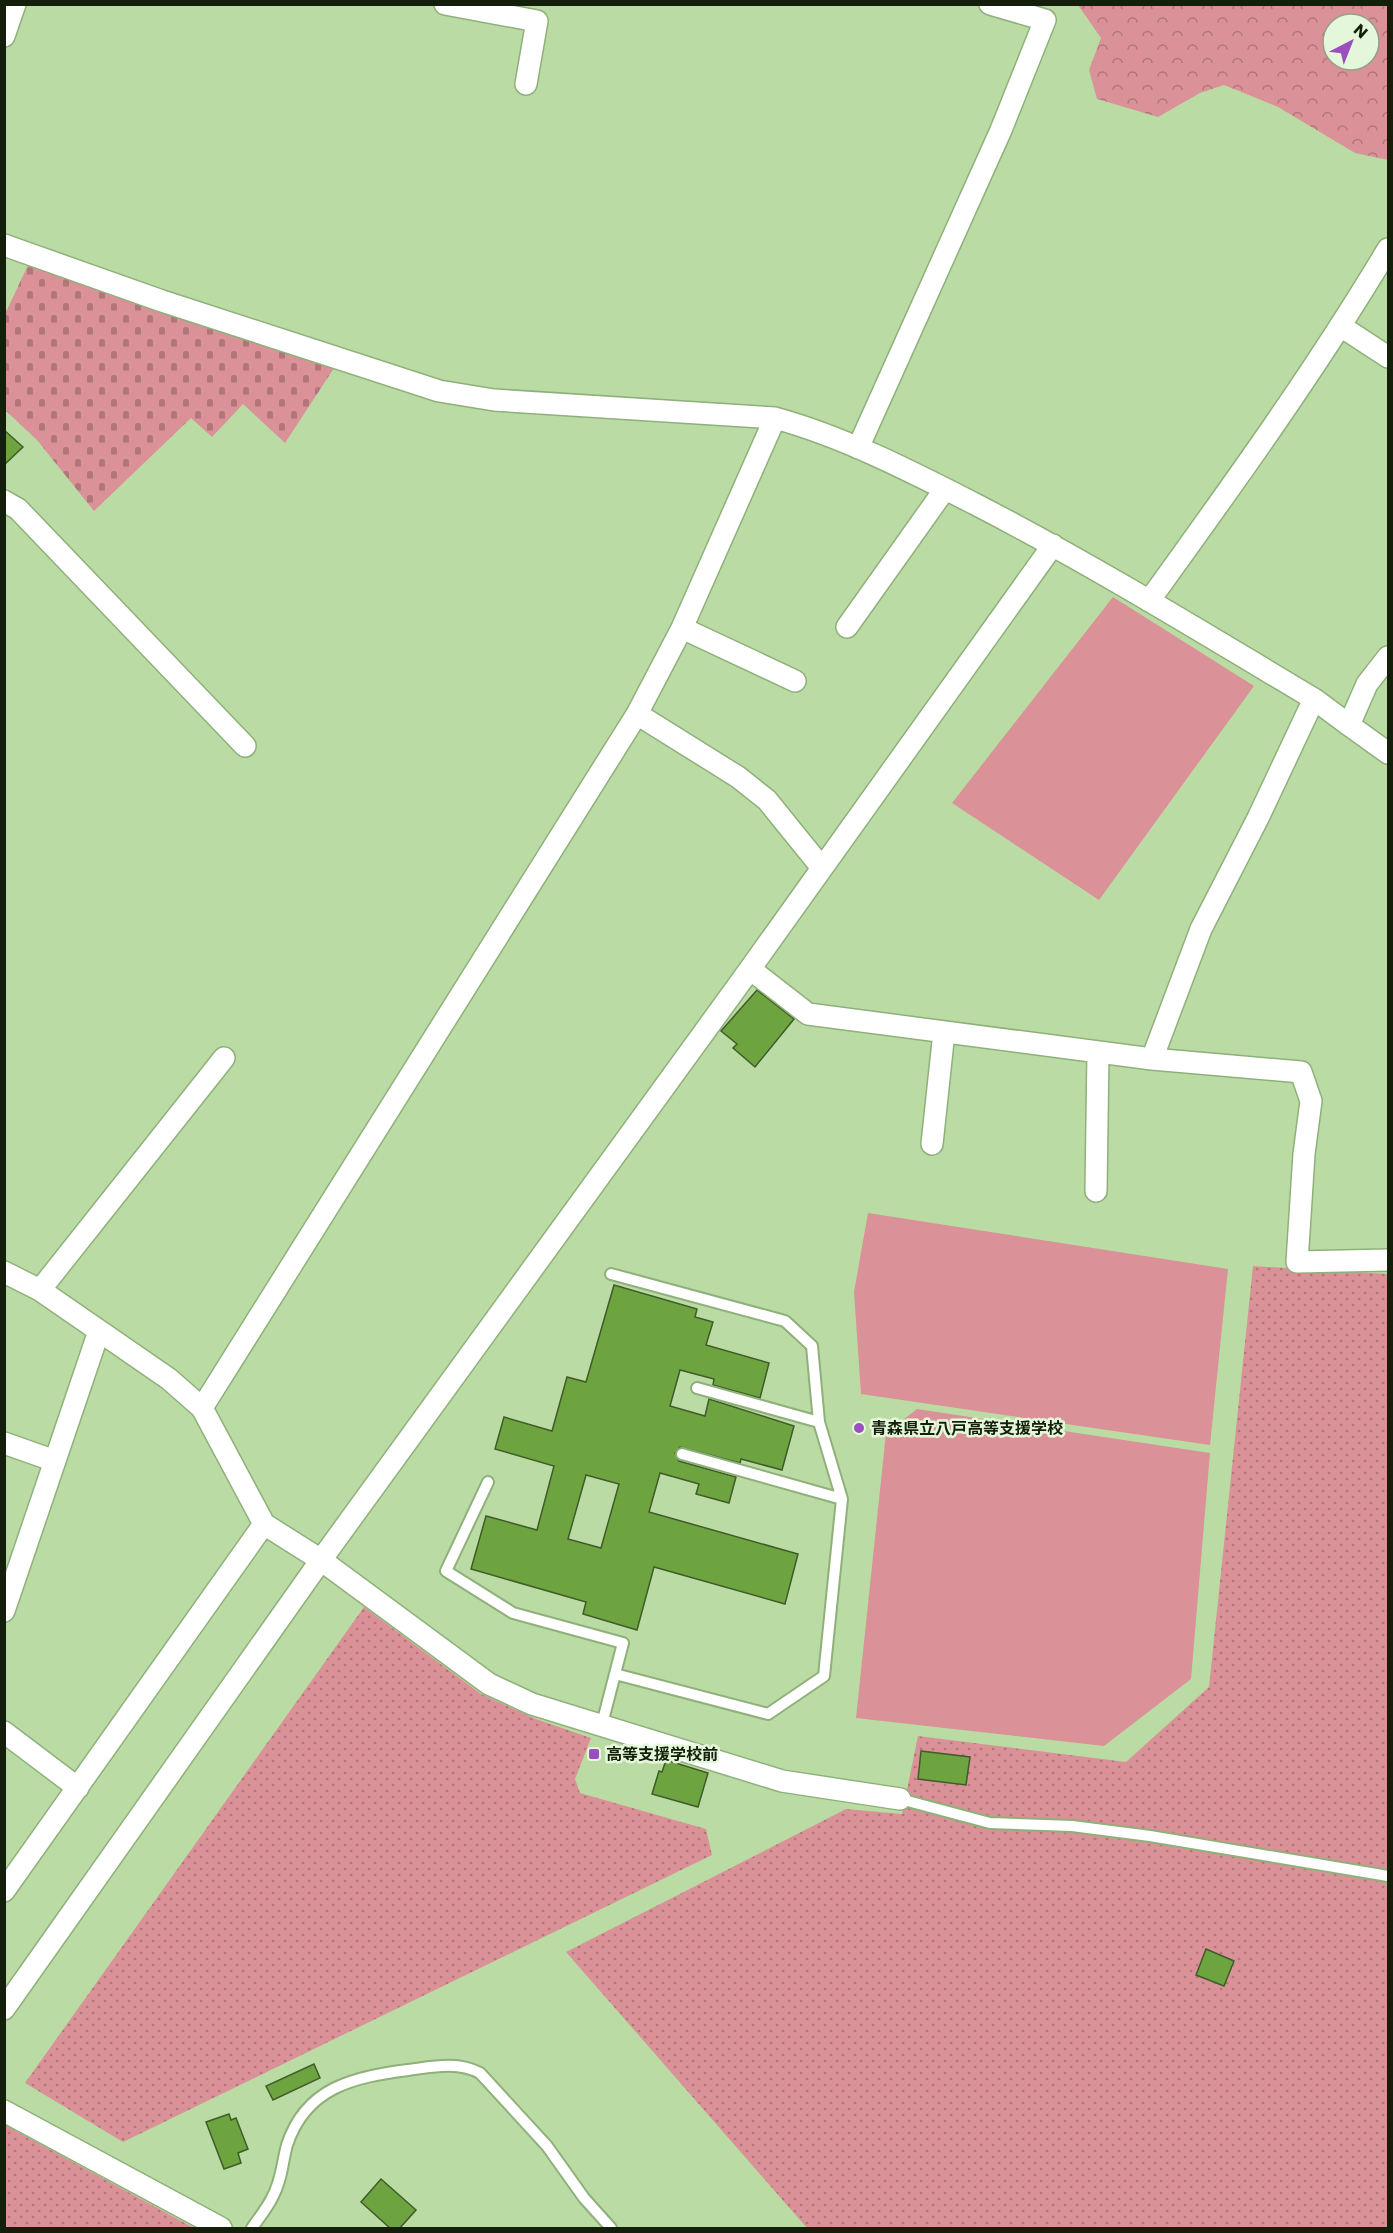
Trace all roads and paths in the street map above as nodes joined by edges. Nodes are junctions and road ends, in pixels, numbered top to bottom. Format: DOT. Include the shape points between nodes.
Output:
graph roads {
  1 [pos="15,4"];
  2 [pos="446,4"];
  3 [pos="990,4"];
  4 [pos="4,36"];
  5 [pos="525,84"];
  6 [pos="4,245"];
  7 [pos="1389,249"];
  8 [pos="1341,327"];
  9 [pos="1389,357"];
  10 [pos="774,418"];
  11 [pos="858,448"];
  12 [pos="945,489"];
  13 [pos="4,501"];
  14 [pos="1053,545"];
  15 [pos="1149,601"];
  16 [pos="847,627"];
  17 [pos="682,628"];
  18 [pos="1389,657"];
  19 [pos="795,681"];
  20 [pos="1314,699"];
  21 [pos="637,714"];
  22 [pos="1349,725"];
  23 [pos="244,746"];
  24 [pos="1389,753"];
  25 [pos="822,868"];
  26 [pos="750,969"];
  27 [pos="945,1032"];
  28 [pos="1098,1052"];
  29 [pos="224,1058"];
  30 [pos="1152,1059"];
  31 [pos="932,1144"];
  32 [pos="1096,1191"];
  33 [pos="1389,1260"];
  34 [pos="4,1272"];
  35 [pos="611,1274"];
  36 [pos="40,1290"];
  37 [pos="99,1331"];
  38 [pos="697,1388"];
  39 [pos="202,1408"];
  40 [pos="819,1422"];
  41 [pos="4,1443"];
  42 [pos="682,1454"];
  43 [pos="56,1461"];
  44 [pos="488,1482"];
  45 [pos="842,1499"];
  46 [pos="264,1524"];
  47 [pos="321,1560"];
  48 [pos="4,1611"];
  49 [pos="615,1674"];
  50 [pos="602,1724"];
  51 [pos="4,1732"];
  52 [pos="78,1788"];
  53 [pos="900,1799"];
  54 [pos="1389,1876"];
  55 [pos="4,1891"];
  56 [pos="4,2009"];
  57 [pos="4,2111"];
  58 [pos="221,2229"];
  59 [pos="252,2229"];
  60 [pos="611,2229"];
  1 -- 4 [label="street"];
  2 -- 5 [label="street" via="537,21"];
  3 -- 11 [label="street" via="1045,20 1001,130"];
  6 -- 10 [label="street" via="439,391 494,400"];
  7 -- 8 [label="street"];
  8 -- 9 [label="street"];
  8 -- 15 [label="street" via="1246,468"];
  10 -- 11 [label="street"];
  10 -- 17 [label="street"];
  11 -- 12 [label="street"];
  12 -- 14 [label="street"];
  12 -- 16 [label="street"];
  13 -- 23 [label="street" via="18,509"];
  14 -- 15 [label="street"];
  14 -- 25 [label="street"];
  15 -- 20 [label="street"];
  17 -- 19 [label="street"];
  17 -- 21 [label="street"];
  18 -- 22 [label="street" via="1367,684"];
  20 -- 22 [label="street"];
  20 -- 30 [label="street" via="1201,929"];
  21 -- 25 [label="street" via="738,777 767,800"];
  21 -- 39 [label="street"];
  22 -- 24 [label="street"];
  25 -- 26 [label="street"];
  26 -- 27 [label="street" via="808,1014"];
  26 -- 47 [label="street"];
  27 -- 28 [label="street"];
  27 -- 31 [label="street"];
  28 -- 30 [label="street"];
  28 -- 32 [label="street"];
  29 -- 36 [label="street"];
  30 -- 33 [label="street" via="1301,1072 1311,1101 1297,1262"];
  34 -- 36 [label="street"];
  35 -- 40 [label="lane" via="785,1321 812,1346"];
  36 -- 37 [label="street"];
  37 -- 39 [label="street"];
  37 -- 43 [label="street"];
  38 -- 40 [label="lane"];
  39 -- 46 [label="street"];
  40 -- 45 [label="lane"];
  41 -- 43 [label="street"];
  42 -- 45 [label="lane"];
  43 -- 48 [label="street"];
  44 -- 49 [label="lane" via="446,1570 513,1613 623,1643"];
  45 -- 49 [label="lane" via="824,1676 768,1714"];
  46 -- 47 [label="street"];
  46 -- 52 [label="street"];
  47 -- 50 [label="street" via="489,1684 532,1704"];
  47 -- 56 [label="street"];
  49 -- 50 [label="lane"];
  50 -- 53 [label="street" via="782,1781"];
  51 -- 52 [label="street"];
  52 -- 55 [label="street"];
  53 -- 54 [label="lane" via="990,1823 1072,1826 1150,1836"];
  57 -- 58 [label="street"];
  59 -- 60 [label="lane" via="272,2198 287,2147 306,2110 343,2082 449,2065 480,2073 547,2146"];
}
